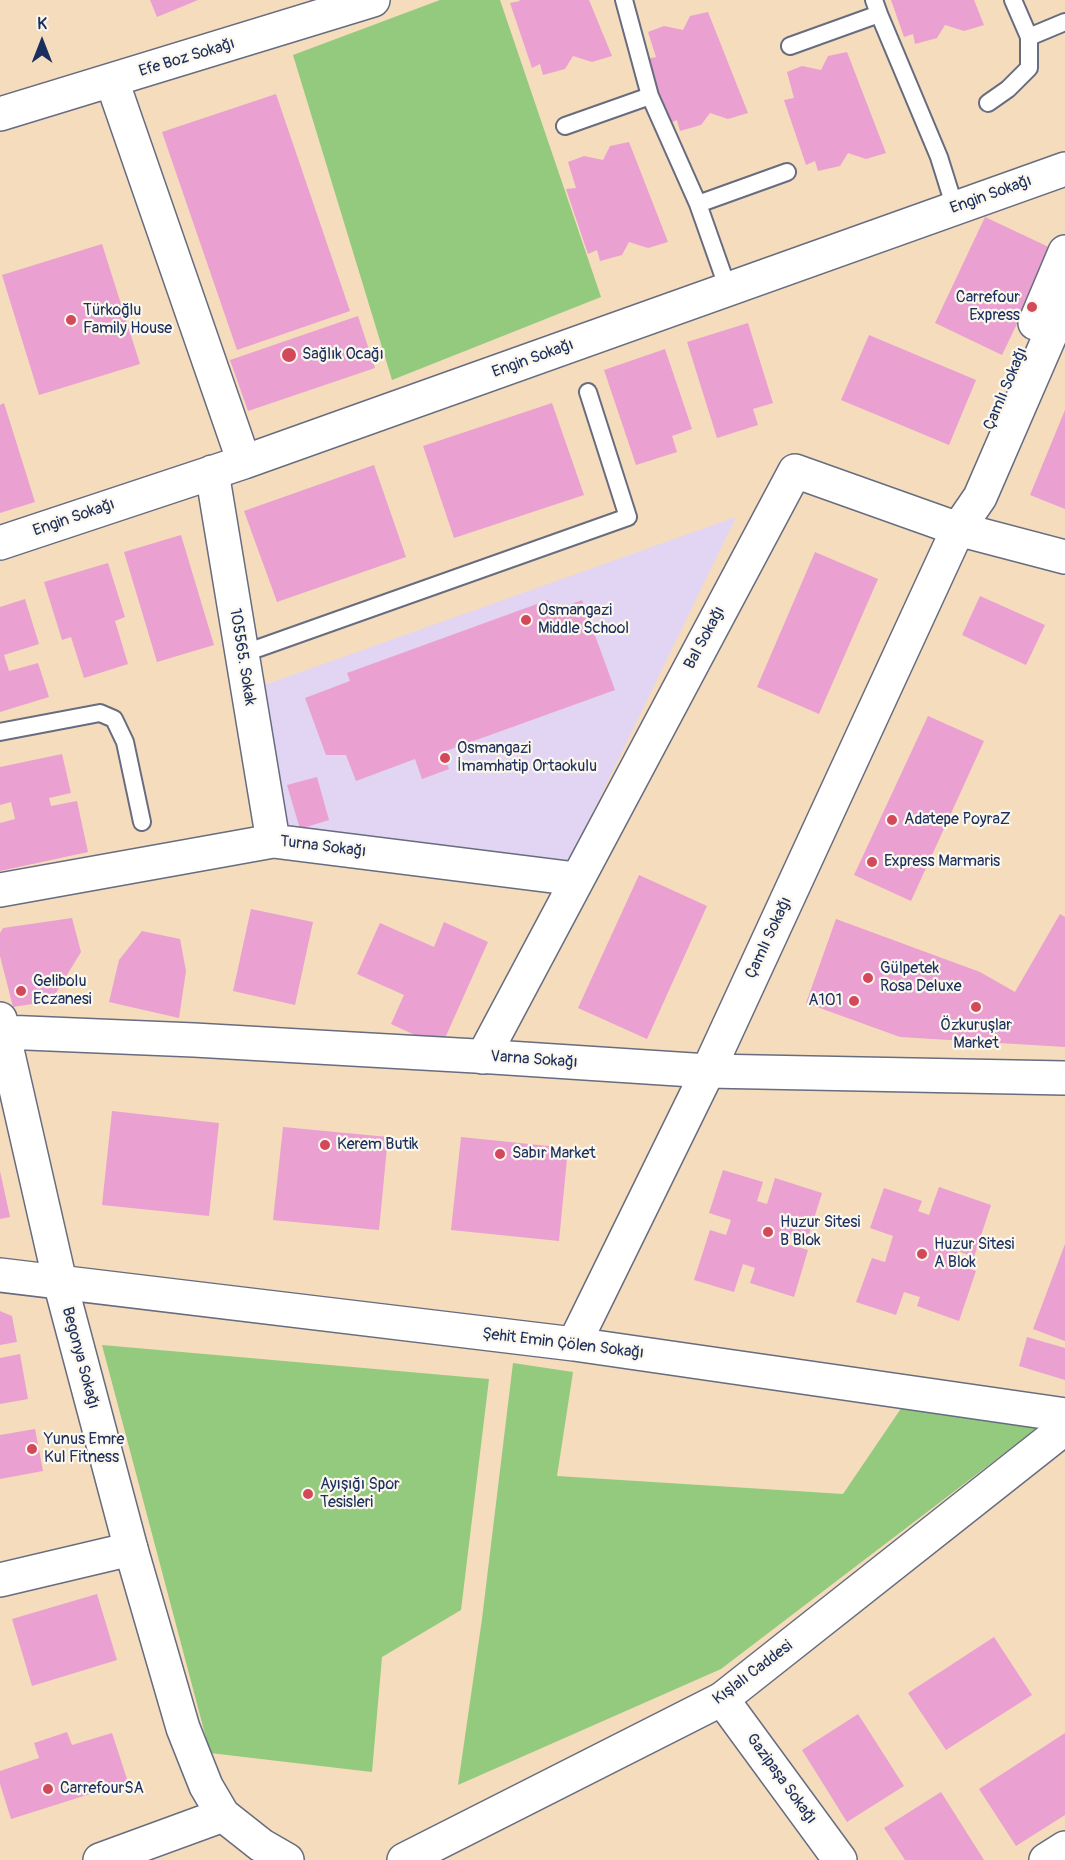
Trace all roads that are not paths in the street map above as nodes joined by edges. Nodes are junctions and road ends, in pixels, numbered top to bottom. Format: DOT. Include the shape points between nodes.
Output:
graph roads {
  1 [pos="373,0"];
  2 [pos="624,0"];
  3 [pos="1013,0"];
  4 [pos="877,7"];
  5 [pos="1065,22"];
  6 [pos="1029,37"];
  7 [pos="790,46"];
  8 [pos="112,81"];
  9 [pos="650,96"];
  10 [pos="988,104"];
  11 [pos="0,114"];
  12 [pos="565,126"];
  13 [pos="1065,169"];
  14 [pos="787,172"];
  15 [pos="698,204"];
  16 [pos="955,208"];
  17 [pos="1065,252"];
  18 [pos="728,289"];
  19 [pos="1065,301"];
  20 [pos="588,392"];
  21 [pos="244,462"];
  22 [pos="212,472"];
  23 [pos="958,529"];
  24 [pos="0,543"];
  25 [pos="1065,557"];
  26 [pos="242,652"];
  27 [pos="0,732"];
  28 [pos="142,822"];
  29 [pos="273,841"];
  30 [pos="576,879"];
  31 [pos="0,890"];
  32 [pos="1,1026"];
  33 [pos="483,1056"];
  34 [pos="708,1071"];
  35 [pos="1065,1078"];
  36 [pos="0,1275"];
  37 [pos="60,1282"];
  38 [pos="574,1344"];
  39 [pos="1065,1415"];
  40 [pos="1065,1428"];
  41 [pos="131,1549"];
  42 [pos="0,1580"];
  43 [pos="722,1699"];
  44 [pos="223,1815"];
  45 [pos="1065,1848"];
  46 [pos="273,1855"];
  47 [pos="100,1860"];
  48 [pos="404,1860"];
  49 [pos="840,1860"];
  50 [pos="1046,1860"];
  1 -- 8 [label="street, Efe Boz Sokağı"];
  2 -- 9 [label="lane"];
  3 -- 6 [label="lane"];
  4 -- 7 [label="lane"];
  4 -- 16 [label="lane" via="939,157"];
  5 -- 6 [label="lane"];
  6 -- 10 [label="lane" via="1029,69"];
  8 -- 11 [label="street, Efe Boz Sokağı"];
  8 -- 21 [label="street"];
  9 -- 12 [label="lane"];
  9 -- 15 [label="lane"];
  13 -- 16 [label="street, Engin Sokağı"];
  14 -- 15 [label="lane"];
  15 -- 18 [label="lane"];
  16 -- 18 [label="street, Engin Sokağı"];
  17 -- 23 [label="street, Çamlı Sokağı" via="961,495"];
  18 -- 21 [label="street, Engin Sokağı"];
  19 -- 23 [label="street, Çamlı Sokağı" via="980,497"];
  20 -- 26 [label="lane" via="628,517"];
  21 -- 22 [label="street, Engin Sokağı"];
  22 -- 24 [label="street, Engin Sokağı"];
  22 -- 26 [label="street, 105565. Sokak"];
  23 -- 25 [label="street, Bal Sokağı"];
  23 -- 30 [label="street, Bal Sokağı" via="795,471"];
  23 -- 34 [label="street, Çamlı Sokağı"];
  26 -- 29 [label="street, 105565. Sokak"];
  27 -- 28 [label="lane" via="100,713 114,719 125,742"];
  29 -- 30 [label="street, Turna Sokağı"];
  29 -- 31 [label="street, Turna Sokağı"];
  30 -- 33 [label="street, Bal Sokağı"];
  32 -- 33 [label="street, Varna Sokağı"];
  32 -- 37 [label="street, Begonya Sokağı"];
  33 -- 34 [label="street, Varna Sokağı"];
  34 -- 35 [label="street, Varna Sokağı"];
  34 -- 38 [label="street, Çamlı Sokağı"];
  36 -- 37 [label="street, Şehit Emin Çölen Sokağı"];
  37 -- 38 [label="street, Şehit Emin Çölen Sokağı"];
  37 -- 41 [label="street, Begonya Sokağı"];
  38 -- 39 [label="street, Şehit Emin Çölen Sokağı"];
  40 -- 43 [label="street, Kışlalı Caddesi"];
  41 -- 42 [label="street"];
  41 -- 44 [label="street, Begonya Sokağı" via="183,1728 206,1786"];
  43 -- 48 [label="street, Kışlalı Caddesi"];
  43 -- 49 [label="street, Gazipaşa Sokağı"];
  44 -- 46 [label="street, Begonya Sokağı"];
  44 -- 47 [label="street"];
  45 -- 50 [label="street"];
}
